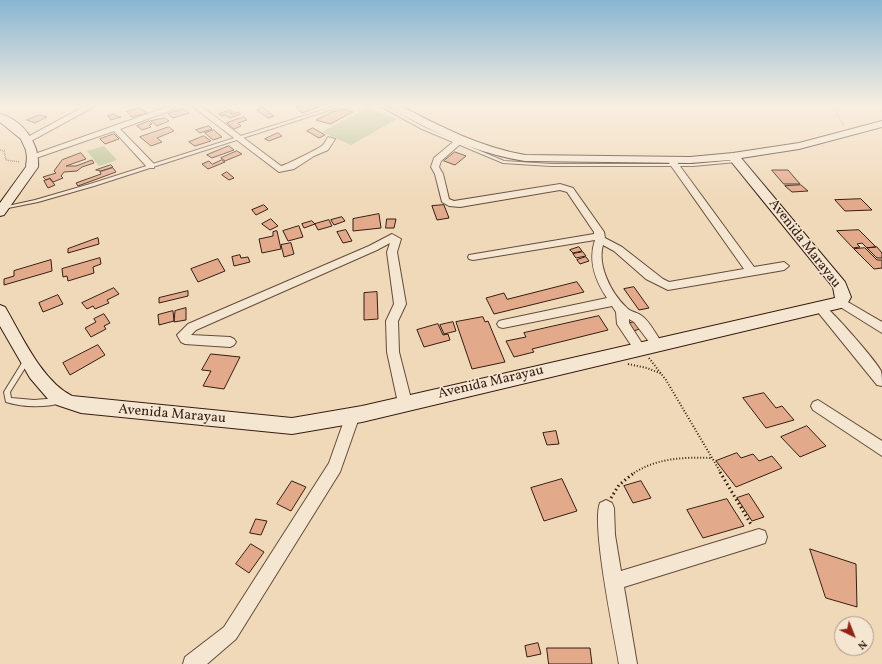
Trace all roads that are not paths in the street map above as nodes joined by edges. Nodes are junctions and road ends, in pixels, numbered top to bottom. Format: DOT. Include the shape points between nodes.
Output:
graph roads {
  1 [pos="26,137"];
  2 [pos="32,137"];
  3 [pos="90,137"];
  4 [pos="124,137"];
  5 [pos="234,137"];
  6 [pos="243,137"];
  7 [pos="450,137"];
  8 [pos="451,137"];
  9 [pos="833,137"];
  10 [pos="28,139"];
  11 [pos="237,139"];
  12 [pos="331,140"];
  13 [pos="459,141"];
  14 [pos="32,156"];
  15 [pos="735,159"];
  16 [pos="672,162"];
  17 [pos="151,166"];
  18 [pos="1,210"];
  19 [pos="600,238"];
  20 [pos="473,257"];
  21 [pos="784,266"];
  22 [pos="752,272"];
  23 [pos="614,301"];
  24 [pos="841,302"];
  25 [pos="819,306"];
  26 [pos="0,311"];
  27 [pos="622,311"];
  28 [pos="503,324"];
  29 [pos="882,328"];
  30 [pos="230,342"];
  31 [pos="657,344"];
  32 [pos="639,348"];
  33 [pos="28,359"];
  34 [pos="882,381"];
  35 [pos="62,400"];
  36 [pos="405,403"];
  37 [pos="818,406"];
  38 [pos="353,415"];
  39 [pos="882,449"];
  40 [pos="606,508"];
  41 [pos="759,537"];
  42 [pos="615,582"];
  43 [pos="192,664"];
  44 [pos="628,664"];
  1 -- 10 [label="street"];
  2 -- 10 [label="street"];
  3 -- 14 [label="street"];
  4 -- 17 [label="street"];
  5 -- 11 [label="street"];
  6 -- 11 [label="lane"];
  7 -- 13 [label="lane"];
  8 -- 13 [label="street"];
  9 -- 15 [label="street"];
  10 -- 14 [label="street"];
  11 -- 12 [label="street" via="279,169 291,167 325,148"];
  11 -- 17 [label="lane"];
  13 -- 16 [label="street" via="501,154 525,158"];
  13 -- 19 [label="street" via="437,160 435,166 443,197 448,203 460,204 566,188 599,232"];
  14 -- 18 [label="street" via="32,167"];
  15 -- 16 [label="street"];
  15 -- 24 [label="street, Avenida Marayau" via="840,286 843,297"];
  16 -- 22 [label="street"];
  17 -- 18 [label="lane"];
  19 -- 20 [label="street"];
  19 -- 22 [label="street" via="655,281 668,286"];
  19 -- 23 [label="street" via="596,252 599,272"];
  21 -- 22 [label="street"];
  23 -- 27 [label="street"];
  23 -- 28 [label="street"];
  24 -- 25 [label="street, Avenida Marayau"];
  24 -- 29 [label="street"];
  25 -- 31 [label="street, Avenida Marayau"];
  25 -- 34 [label="street"];
  26 -- 33 [label="street, Avenida Marayau"];
  27 -- 31 [label="street" via="638,319"];
  27 -- 32 [label="street" via="623,324"];
  30 -- 36 [label="street" via="185,340 182,335 192,327 373,248 392,237 396,239 392,252 400,304 392,321 393,352"];
  31 -- 32 [label="street, Avenida Marayau"];
  32 -- 36 [label="street, Avenida Marayau"];
  33 -- 35 [label="street, Avenida Marayau" via="50,391"];
  33 -- 35 [label="lane" via="7,392 8,400 43,404"];
  35 -- 38 [label="street, Avenida Marayau" via="92,407 292,426"];
  36 -- 38 [label="street, Avenida Marayau"];
  37 -- 39 [label="street"];
  38 -- 43 [label="street" via="335,467 234,626"];
  40 -- 42 [label="street" via="607,535"];
  41 -- 42 [label="street"];
  42 -- 44 [label="street"];
}
